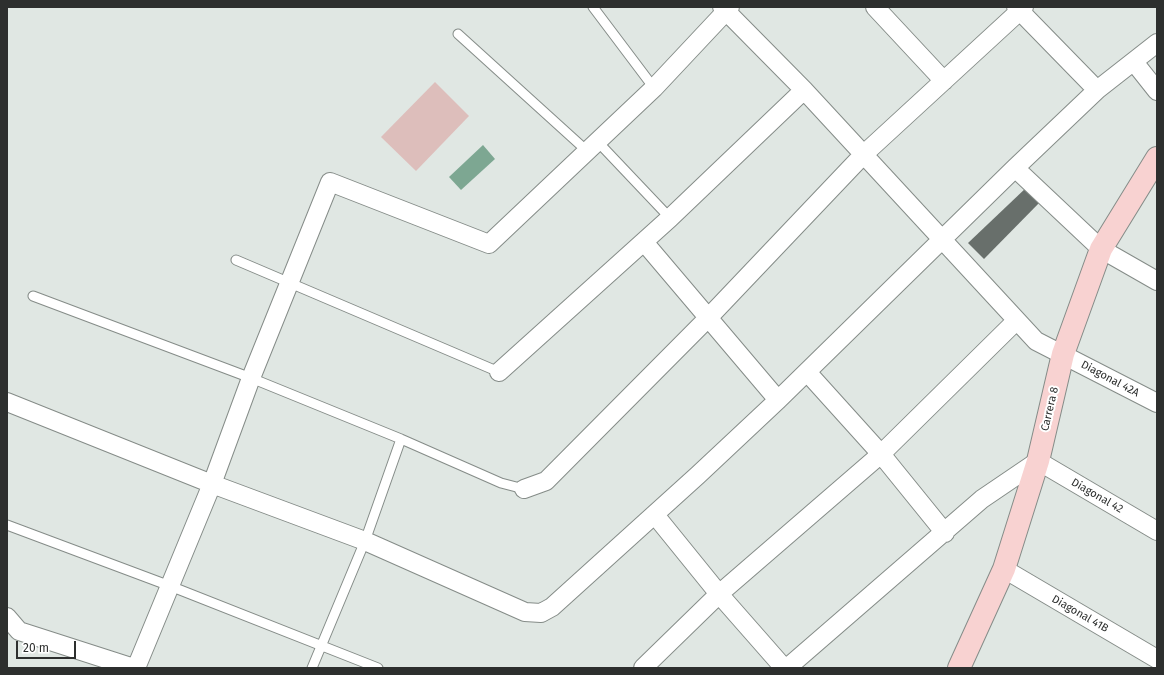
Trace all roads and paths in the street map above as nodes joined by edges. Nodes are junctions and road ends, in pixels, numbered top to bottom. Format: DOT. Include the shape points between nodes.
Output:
graph roads {
  1 [pos="593,7"];
  2 [pos="875,7"];
  3 [pos="725,8"];
  4 [pos="1020,8"];
  5 [pos="458,34"];
  6 [pos="1157,43"];
  7 [pos="1134,62"];
  8 [pos="944,81"];
  9 [pos="654,88"];
  10 [pos="804,90"];
  11 [pos="1097,90"];
  12 [pos="1157,91"];
  13 [pos="592,146"];
  14 [pos="863,155"];
  15 [pos="1157,158"];
  16 [pos="1015,168"];
  17 [pos="670,218"];
  18 [pos="942,241"];
  19 [pos="644,242"];
  20 [pos="1100,249"];
  21 [pos="236,260"];
  22 [pos="1157,281"];
  23 [pos="288,284"];
  24 [pos="33,296"];
  25 [pos="709,317"];
  26 [pos="1016,321"];
  27 [pos="1063,354"];
  28 [pos="499,372"];
  29 [pos="807,372"];
  30 [pos="251,378"];
  31 [pos="778,400"];
  32 [pos="7,402"];
  33 [pos="1157,403"];
  34 [pos="401,439"];
  35 [pos="881,454"];
  36 [pos="1038,461"];
  37 [pos="212,484"];
  38 [pos="524,489"];
  39 [pos="655,515"];
  40 [pos="7,525"];
  41 [pos="1157,531"];
  42 [pos="945,533"];
  43 [pos="365,541"];
  44 [pos="1004,569"];
  45 [pos="170,586"];
  46 [pos="719,594"];
  47 [pos="7,617"];
  48 [pos="321,646"];
  49 [pos="1157,659"];
  50 [pos="135,668"];
  51 [pos="312,668"];
  52 [pos="378,668"];
  53 [pos="643,668"];
  54 [pos="786,668"];
  55 [pos="959,668"];
  1 -- 9 [label="lane"];
  2 -- 8 [label="street"];
  3 -- 9 [label="street"];
  3 -- 10 [label="street, Diagonal 42A"];
  4 -- 8 [label="street"];
  4 -- 11 [label="street"];
  5 -- 13 [label="lane"];
  6 -- 7 [label="street"];
  7 -- 11 [label="street"];
  7 -- 12 [label="street"];
  8 -- 14 [label="street"];
  9 -- 13 [label="street"];
  10 -- 14 [label="street, Diagonal 42A"];
  10 -- 17 [label="street"];
  11 -- 16 [label="street"];
  13 -- 17 [label="lane"];
  13 -- 23 [label="street" via="489,244 330,182"];
  14 -- 18 [label="street, Diagonal 42A"];
  14 -- 25 [label="street"];
  15 -- 20 [label="street, Carrera 8"];
  16 -- 18 [label="street"];
  16 -- 20 [label="street"];
  17 -- 19 [label="street"];
  18 -- 26 [label="street, Diagonal 42A"];
  18 -- 29 [label="street"];
  19 -- 25 [label="street"];
  19 -- 28 [label="street"];
  20 -- 22 [label="street"];
  20 -- 27 [label="street, Carrera 8"];
  21 -- 23 [label="lane"];
  23 -- 28 [label="lane"];
  23 -- 30 [label="street"];
  24 -- 30 [label="lane"];
  25 -- 31 [label="street"];
  25 -- 38 [label="street" via="546,481"];
  26 -- 27 [label="street, Diagonal 42A" via="1036,341"];
  26 -- 35 [label="street"];
  27 -- 33 [label="street, Diagonal 42A"];
  27 -- 36 [label="street, Carrera 8"];
  29 -- 31 [label="street"];
  29 -- 35 [label="street"];
  30 -- 34 [label="lane"];
  30 -- 37 [label="street"];
  31 -- 39 [label="street"];
  32 -- 37 [label="street"];
  34 -- 38 [label="lane" via="501,483"];
  34 -- 43 [label="lane"];
  35 -- 42 [label="street"];
  35 -- 46 [label="street"];
  36 -- 41 [label="street, Diagonal 42"];
  36 -- 42 [label="street" via="982,498"];
  36 -- 44 [label="street, Carrera 8"];
  37 -- 43 [label="street"];
  37 -- 45 [label="street"];
  39 -- 43 [label="street" via="552,608 541,613 525,612"];
  39 -- 46 [label="street"];
  40 -- 45 [label="lane"];
  42 -- 54 [label="street"];
  43 -- 48 [label="lane"];
  44 -- 49 [label="street, Diagonal 41B"];
  44 -- 55 [label="street, Carrera 8"];
  45 -- 48 [label="lane"];
  45 -- 50 [label="street"];
  46 -- 53 [label="street"];
  46 -- 54 [label="street"];
  47 -- 50 [label="street" via="19,631"];
  48 -- 51 [label="lane"];
  48 -- 52 [label="lane"];
}
